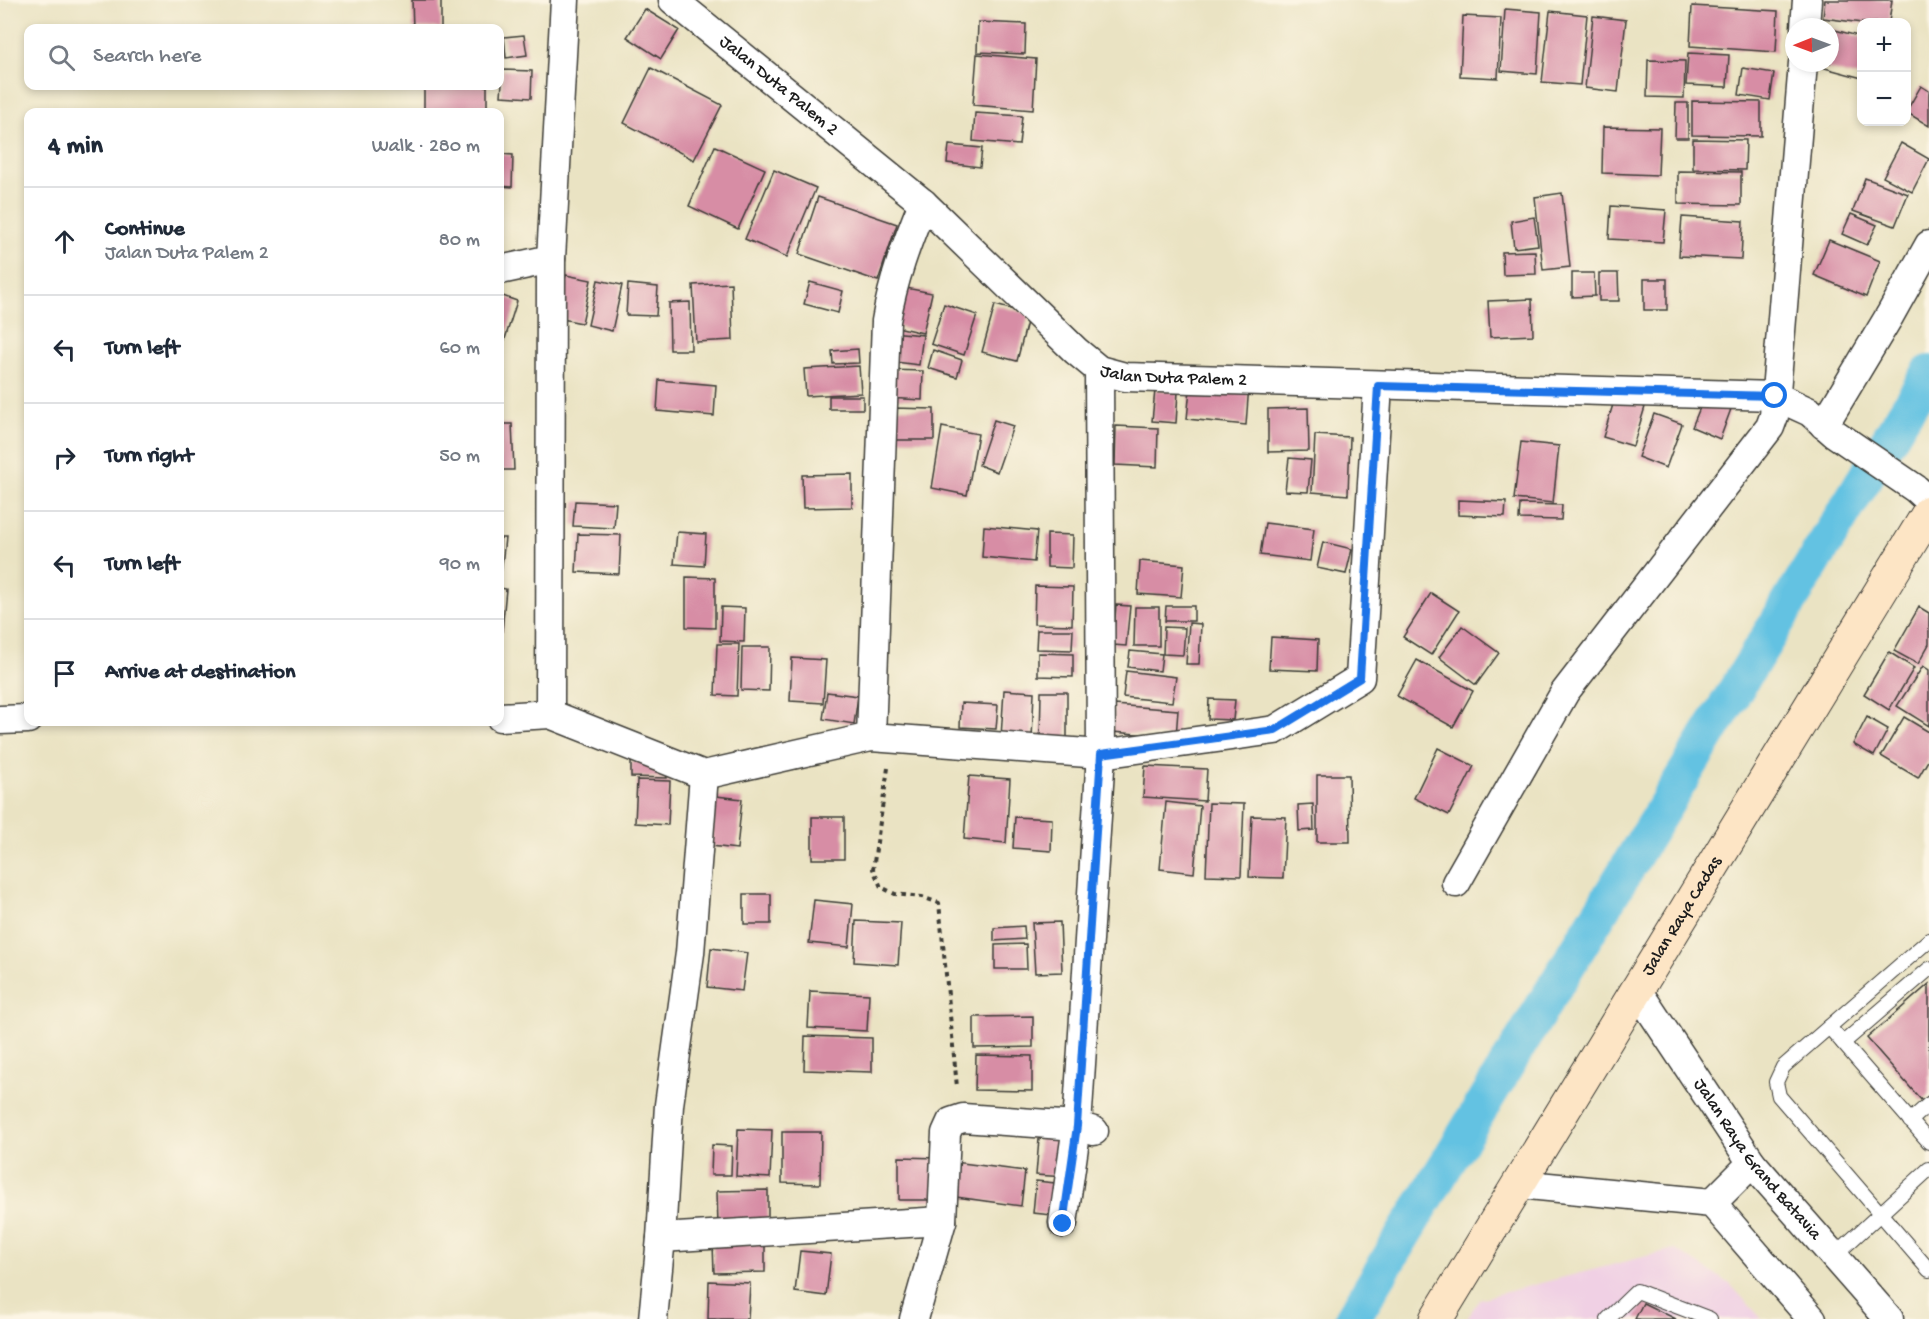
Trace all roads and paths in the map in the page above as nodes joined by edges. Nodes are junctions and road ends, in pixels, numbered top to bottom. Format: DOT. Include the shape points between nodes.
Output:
graph roads {
  1 [pos="565,0"];
  2 [pos="673,0"];
  3 [pos="1807,0"];
  4 [pos="1806,18"];
  5 [pos="1802,72"];
  6 [pos="923,203"];
  7 [pos="1929,245"];
  8 [pos="551,259"];
  9 [pos="504,269"];
  10 [pos="1099,370"];
  11 [pos="1378,386"];
  12 [pos="1775,396"];
  13 [pos="1822,423"];
  14 [pos="1925,500"];
  15 [pos="550,714"];
  16 [pos="504,717"];
  17 [pos="24,719"];
  18 [pos="0,720"];
  19 [pos="882,739"];
  20 [pos="1101,754"];
  21 [pos="705,775"];
  22 [pos="1456,883"];
  23 [pos="1929,940"];
  24 [pos="1929,969"];
  25 [pos="1637,990"];
  26 [pos="1829,1027"];
  27 [pos="1843,1043"];
  28 [pos="1929,1104"];
  29 [pos="963,1118"];
  30 [pos="1910,1121"];
  31 [pos="1086,1128"];
  32 [pos="1926,1133"];
  33 [pos="1752,1163"];
  34 [pos="1929,1169"];
  35 [pos="1518,1184"];
  36 [pos="1712,1203"];
  37 [pos="1881,1214"];
  38 [pos="942,1221"];
  39 [pos="1063,1224"];
  40 [pos="661,1238"];
  41 [pos="1833,1257"];
  42 [pos="1929,1270"];
  43 [pos="653,1319"];
  44 [pos="914,1319"];
  45 [pos="1436,1319"];
  46 [pos="1608,1319"];
  47 [pos="1710,1319"];
  48 [pos="1812,1319"];
  49 [pos="1889,1319"];
  1 -- 8 [label="street"];
  2 -- 6 [label="street, Jalan Duta Palem 2"];
  3 -- 4 [label="street"];
  5 -- 12 [label="street"];
  6 -- 10 [label="street, Jalan Duta Palem 2"];
  6 -- 19 [label="street" via="891,292 886,321"];
  7 -- 13 [label="street"];
  8 -- 9 [label="street"];
  8 -- 15 [label="street"];
  10 -- 11 [label="street, Jalan Duta Palem 2" via="1125,377"];
  10 -- 20 [label="street"];
  11 -- 12 [label="street, Jalan Duta Palem 2"];
  11 -- 20 [label="street" via="1360,678 1275,730"];
  12 -- 13 [label="street, Jalan Duta Palem 2"];
  12 -- 22 [label="street" via="1774,416 1757,446 1565,692"];
  13 -- 14 [label="street, Jalan Duta Palem 2"];
  14 -- 25 [label="street, Jalan Raya Cadas"];
  15 -- 16 [label="street"];
  15 -- 21 [label="street"];
  17 -- 18 [label="street"];
  19 -- 20 [label="street"];
  19 -- 21 [label="street"];
  19 -- 29 [label="path" via="873,869 881,887 939,903 955,1077"];
  20 -- 31 [label="street"];
  21 -- 40 [label="street" via="690,953 669,1105"];
  23 -- 26 [label="lane"];
  24 -- 27 [label="lane"];
  25 -- 33 [label="street, Jalan Raya Grand Batavia"];
  25 -- 35 [label="street, Jalan Raya Cadas"];
  26 -- 27 [label="lane"];
  26 -- 37 [label="lane" via="1783,1067 1776,1082 1779,1096"];
  27 -- 30 [label="lane"];
  28 -- 30 [label="lane"];
  29 -- 31 [label="street"];
  29 -- 38 [label="street" via="951,1122 946,1133"];
  30 -- 32 [label="lane"];
  31 -- 39 [label="street"];
  33 -- 36 [label="street"];
  33 -- 41 [label="street, Jalan Raya Grand Batavia"];
  34 -- 37 [label="lane"];
  35 -- 36 [label="street"];
  35 -- 45 [label="street, Jalan Raya Cadas"];
  36 -- 48 [label="street"];
  37 -- 41 [label="lane"];
  37 -- 42 [label="lane"];
  38 -- 40 [label="street"];
  38 -- 44 [label="street"];
  40 -- 43 [label="street"];
  41 -- 49 [label="street, Jalan Raya Grand Batavia"];
  46 -- 47 [label="lane" via="1637,1291"];
}
